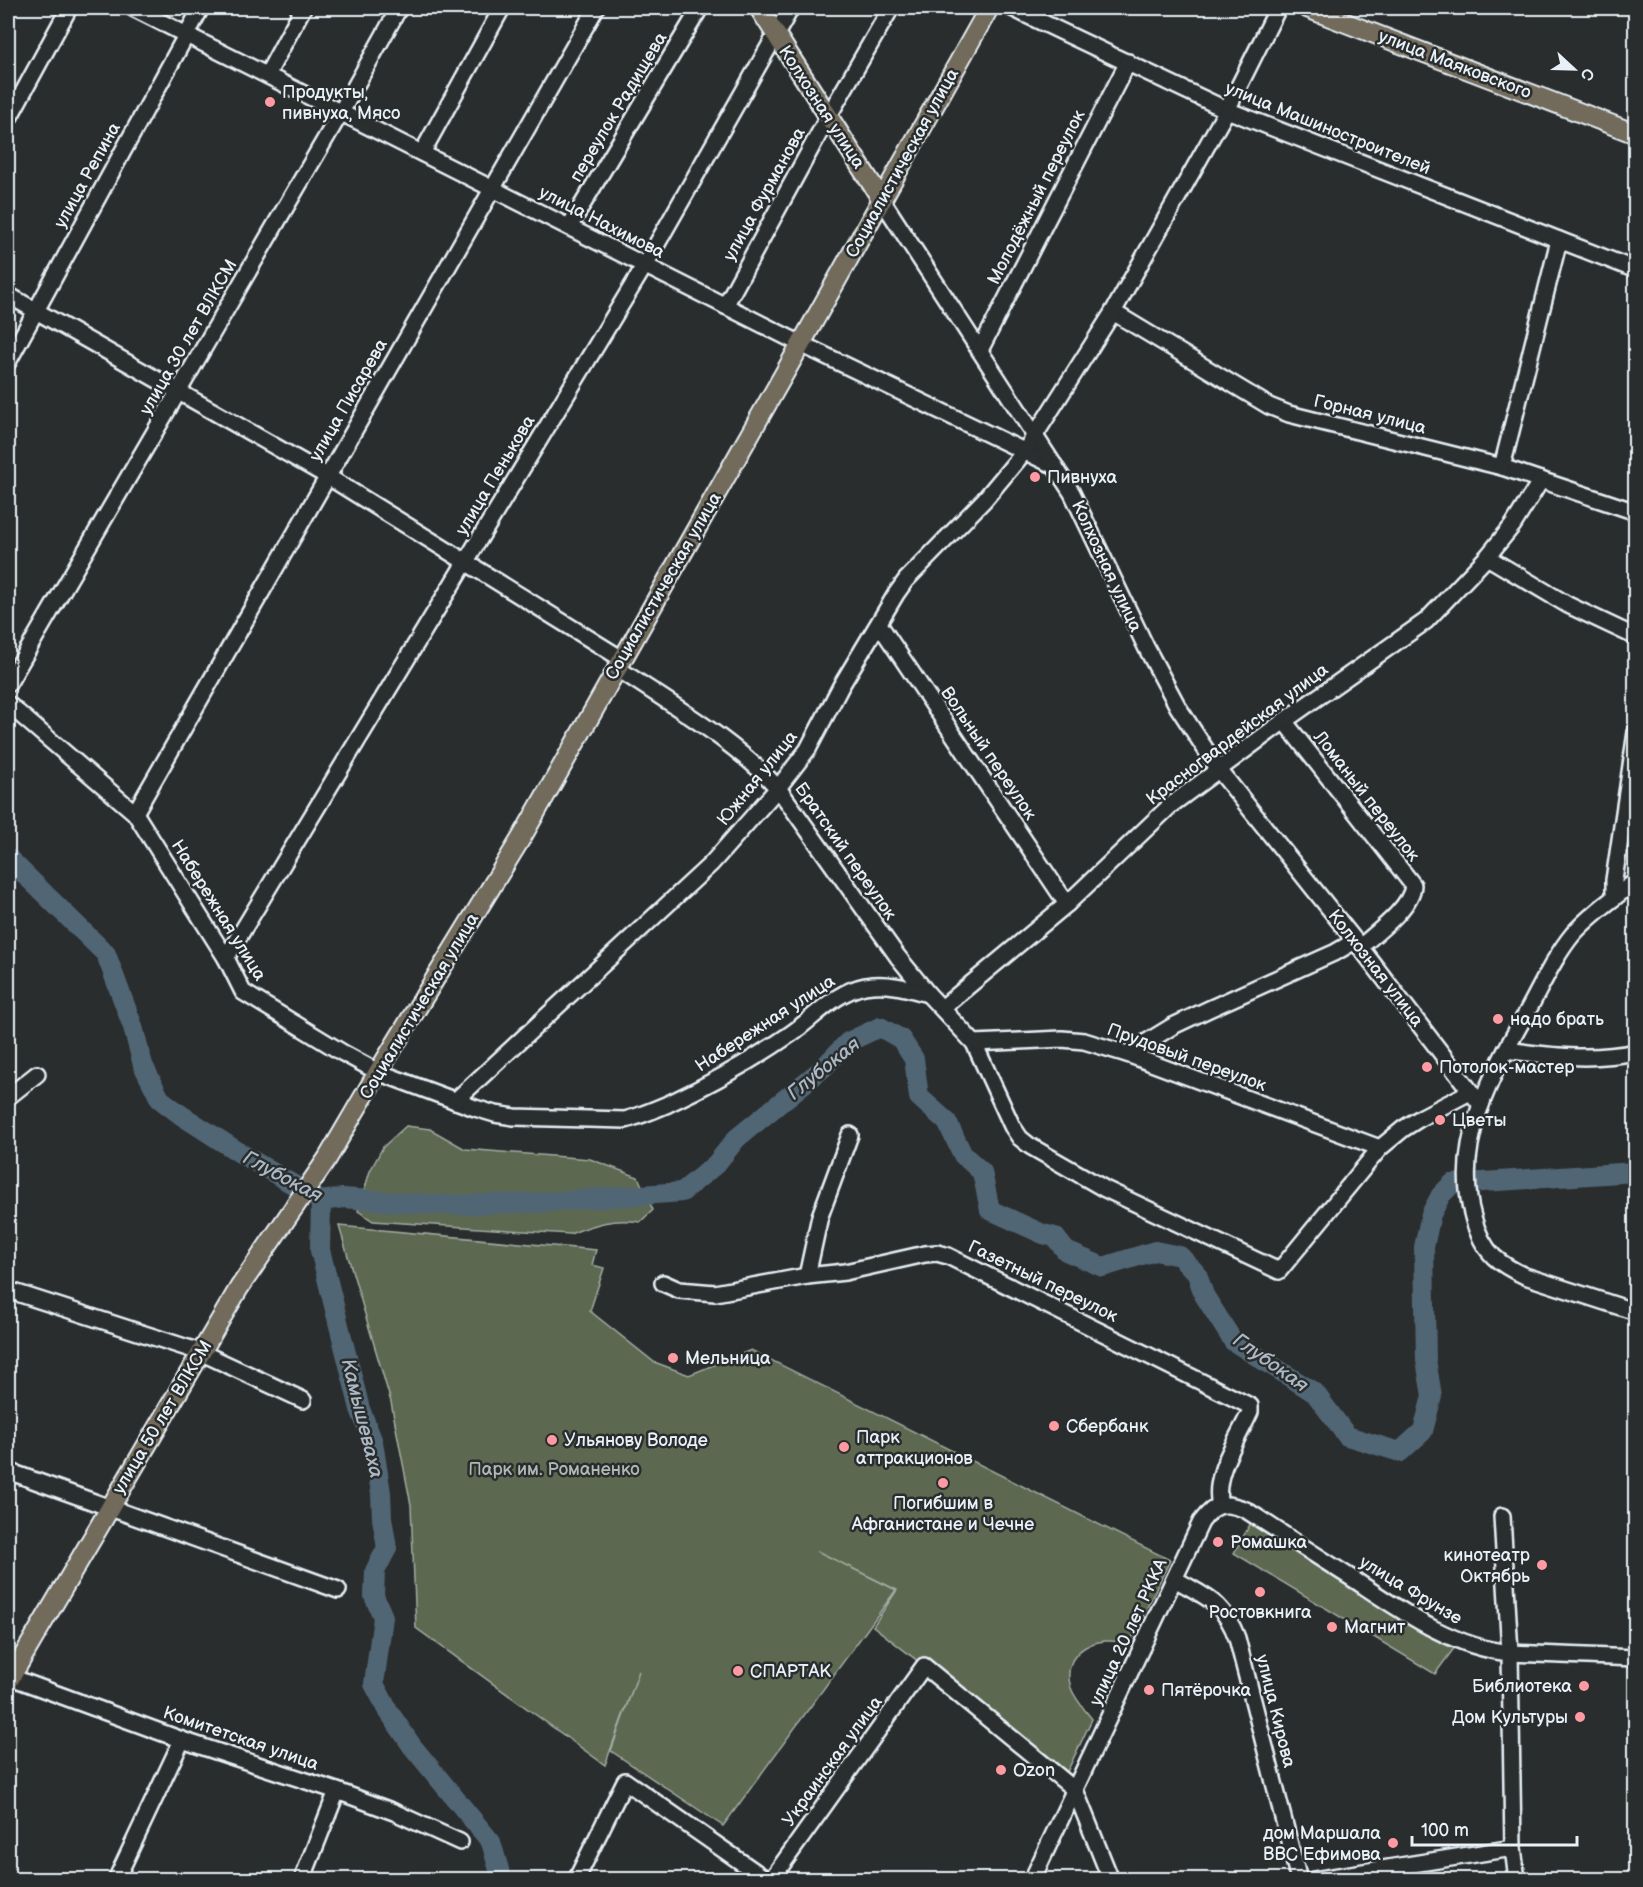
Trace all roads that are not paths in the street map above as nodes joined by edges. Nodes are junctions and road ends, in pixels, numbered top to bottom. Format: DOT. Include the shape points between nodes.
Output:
graph roads {
  1 [pos="69,8"];
  2 [pos="133,8"];
  3 [pos="201,8"];
  4 [pos="303,8"];
  5 [pos="399,8"];
  6 [pos="502,8"];
  7 [pos="596,8"];
  8 [pos="700,8"];
  9 [pos="759,8"];
  10 [pos="791,8"];
  11 [pos="891,8"];
  12 [pos="989,8"];
  13 [pos="1011,8"];
  14 [pos="1278,8"];
  15 [pos="1307,8"];
  16 [pos="186,34"];
  17 [pos="776,35"];
  18 [pos="1128,62"];
  19 [pos="267,75"];
  20 [pos="1227,110"];
  21 [pos="341,112"];
  22 [pos="828,117"];
  23 [pos="8,120"];
  24 [pos="1635,134"];
  25 [pos="422,153"];
  26 [pos="494,189"];
  27 [pos="882,200"];
  28 [pos="569,227"];
  29 [pos="1559,240"];
  30 [pos="645,265"];
  31 [pos="1635,270"];
  32 [pos="8,295"];
  33 [pos="725,306"];
  34 [pos="35,311"];
  35 [pos="1113,312"];
  36 [pos="801,344"];
  37 [pos="980,350"];
  38 [pos="8,362"];
  39 [pos="178,392"];
  40 [pos="1035,435"];
  41 [pos="1025,451"];
  42 [pos="1056,466"];
  43 [pos="1502,467"];
  44 [pos="327,476"];
  45 [pos="1541,480"];
  46 [pos="1635,512"];
  47 [pos="1487,557"];
  48 [pos="465,562"];
  49 [pos="879,624"];
  50 [pos="1635,637"];
  51 [pos="619,664"];
  52 [pos="8,684"];
  53 [pos="8,704"];
  54 [pos="1284,721"];
  55 [pos="1635,732"];
  56 [pos="1219,770"];
  57 [pos="778,788"];
  58 [pos="135,813"];
  59 [pos="1635,881"];
  60 [pos="1614,898"];
  61 [pos="1066,904"];
  62 [pos="1358,944"];
  63 [pos="226,958"];
  64 [pos="928,994"];
  65 [pos="942,1008"];
  66 [pos="974,1043"];
  67 [pos="1506,1050"];
  68 [pos="1635,1052"];
  69 [pos="1127,1054"];
  70 [pos="378,1072"];
  71 [pos="38,1074"];
  72 [pos="1470,1092"];
  73 [pos="8,1097"];
  74 [pos="455,1101"];
  75 [pos="1481,1105"];
  76 [pos="850,1135"];
  77 [pos="1380,1148"];
  78 [pos="327,1159"];
  79 [pos="807,1276"];
  80 [pos="663,1283"];
  81 [pos="8,1290"];
  82 [pos="1635,1312"];
  83 [pos="200,1353"];
  84 [pos="303,1400"];
  85 [pos="8,1471"];
  86 [pos="1220,1505"];
  87 [pos="109,1507"];
  88 [pos="1502,1516"];
  89 [pos="1175,1579"];
  90 [pos="338,1590"];
  91 [pos="1510,1653"];
  92 [pos="1635,1658"];
  93 [pos="9,1678"];
  94 [pos="182,1740"];
  95 [pos="1075,1790"];
  96 [pos="337,1791"];
  97 [pos="460,1842"];
  98 [pos="1513,1848"];
  99 [pos="117,1880"];
  100 [pos="302,1880"];
  101 [pos="576,1880"];
  102 [pos="769,1880"];
  103 [pos="1032,1880"];
  104 [pos="1111,1880"];
  105 [pos="1299,1880"];
  106 [pos="1313,1880"];
  107 [pos="1517,1880"];
  1 -- 23 [label="street"];
  2 -- 16 [label="street, улица Нахимова"];
  3 -- 16 [label="street, улица Репина"];
  4 -- 19 [label="street"];
  5 -- 21 [label="street, улица 30 лет ВЛКСМ"];
  6 -- 25 [label="street"];
  7 -- 26 [label="street, улица Писарева"];
  8 -- 28 [label="street, переулок Радищева"];
  9 -- 17 [label="main road, Колхозная улица"];
  10 -- 17 [label="street, улица Пенькова"];
  11 -- 22 [label="street, улица Фурманова"];
  12 -- 27 [label="main road, Социалистическая улица"];
  13 -- 18 [label="street, улица Машиностроителей"];
  14 -- 20 [label="street, Южная улица"];
  15 -- 24 [label="main road, улица Маяковского"];
  16 -- 19 [label="street, улица Нахимова"];
  16 -- 34 [label="street, улица Репина"];
  17 -- 22 [label="main road, Колхозная улица"];
  17 -- 30 [label="street, улица Пенькова"];
  18 -- 20 [label="street, улица Машиностроителей"];
  18 -- 37 [label="street, Молодёжный переулок"];
  19 -- 21 [label="street, улица Нахимова"];
  20 -- 29 [label="street, улица Машиностроителей"];
  20 -- 35 [label="street, Южная улица"];
  21 -- 25 [label="street, улица Нахимова"];
  21 -- 39 [label="street, улица 30 лет ВЛКСМ"];
  22 -- 27 [label="main road, Колхозная улица"];
  22 -- 33 [label="street, улица Фурманова"];
  25 -- 26 [label="street, улица Нахимова"];
  26 -- 28 [label="street, улица Нахимова"];
  26 -- 44 [label="street, улица Писарева"];
  27 -- 36 [label="main road, Социалистическая улица"];
  27 -- 37 [label="street, Колхозная улица"];
  28 -- 30 [label="street, улица Нахимова"];
  29 -- 31 [label="street, улица Машиностроителей"];
  29 -- 43 [label="street"];
  30 -- 33 [label="street, улица Нахимова"];
  30 -- 48 [label="street, улица Пенькова"];
  32 -- 34 [label="street, Братский переулок"];
  33 -- 36 [label="street, улица Нахимова"];
  34 -- 38 [label="street, улица Репина"];
  34 -- 39 [label="street, Братский переулок"];
  35 -- 40 [label="street, Южная улица"];
  35 -- 43 [label="street, Горная улица" via="1244,392 1289,414"];
  36 -- 41 [label="street, улица Нахимова"];
  36 -- 51 [label="main road, Социалистическая улица"];
  37 -- 40 [label="street, Колхозная улица"];
  39 -- 44 [label="street, Братский переулок"];
  39 -- 52 [label="street, улица 30 лет ВЛКСМ"];
  40 -- 41 [label="street, Южная улица"];
  40 -- 42 [label="street, Колхозная улица"];
  41 -- 42 [label="street, улица Нахимова"];
  41 -- 49 [label="street, Южная улица" via="984,500 906,580"];
  42 -- 56 [label="street, Колхозная улица" via="1178,707"];
  43 -- 45 [label="street, Горная улица"];
  44 -- 48 [label="street, Братский переулок"];
  44 -- 58 [label="street, улица Писарева"];
  45 -- 46 [label="street, Горная улица"];
  45 -- 47 [label="street, Красногвардейская улица"];
  47 -- 50 [label="street" via="1568,605"];
  47 -- 54 [label="street, Красногвардейская улица" via="1426,621"];
  48 -- 51 [label="street, Братский переулок"];
  48 -- 63 [label="street, улица Пенькова"];
  49 -- 57 [label="street, Южная улица" via="808,749"];
  49 -- 61 [label="street, Вольный переулок"];
  51 -- 57 [label="street, Братский переулок" via="744,755"];
  51 -- 70 [label="main road, Социалистическая улица" via="523,835"];
  53 -- 58 [label="street, Набережная улица"];
  54 -- 56 [label="street, Красногвардейская улица"];
  54 -- 62 [label="street, Ломаный переулок" via="1413,885 1413,892 1399,912"];
  55 -- 60 [label="street"];
  56 -- 61 [label="street, Красногвардейская улица" via="1171,805"];
  56 -- 62 [label="street, Колхозная улица"];
  57 -- 64 [label="street, Братский переулок"];
  57 -- 74 [label="street, Южная улица" via="711,864"];
  58 -- 63 [label="street, Набережная улица"];
  59 -- 60 [label="street"];
  60 -- 67 [label="street" via="1572,935"];
  61 -- 65 [label="street, Красногвардейская улица"];
  62 -- 69 [label="street" via="1173,1026"];
  62 -- 72 [label="street, Колхозная улица"];
  63 -- 70 [label="street, Набережная улица" via="243,992"];
  64 -- 65 [label="street, Братский переулок"];
  64 -- 74 [label="street, Набережная улица" via="881,984 846,992 793,1032 704,1088 625,1120 514,1117"];
  65 -- 66 [label="street"];
  66 -- 69 [label="street, Прудовый переулок" via="1073,1040"];
  66 -- 77 [label="street" via="1012,1126 1030,1146 1105,1189 1279,1271"];
  67 -- 68 [label="street" via="1577,1058"];
  67 -- 75 [label="street"];
  69 -- 77 [label="street, Прудовый переулок"];
  70 -- 74 [label="street, Набережная улица"];
  70 -- 78 [label="main road, Социалистическая улица"];
  71 -- 73 [label="street"];
  72 -- 75 [label="street, Колхозная улица"];
  72 -- 77 [label="street" via="1422,1117"];
  75 -- 82 [label="street" via="1467,1162 1468,1201 1478,1234 1494,1257 1525,1276"];
  76 -- 79 [label="street" via="820,1216"];
  78 -- 83 [label="main road, улица 50 лет ВЛКСМ"];
  79 -- 80 [label="street, Газетный переулок" via="715,1293 679,1290"];
  79 -- 86 [label="street, Газетный переулок" via="845,1272 925,1254 948,1256 1234,1396 1250,1406 1251,1412 1221,1473 1217,1495"];
  81 -- 83 [label="street"];
  83 -- 84 [label="street"];
  83 -- 87 [label="main road, улица 50 лет ВЛКСМ"];
  85 -- 87 [label="street"];
  86 -- 89 [label="street, улица 20 лет РККА" via="1201,1522"];
  86 -- 91 [label="street, улица Фрунзе" via="1246,1510 1444,1635"];
  87 -- 90 [label="street"];
  87 -- 93 [label="main road, улица 50 лет ВЛКСМ"];
  88 -- 91 [label="street"];
  89 -- 95 [label="street, улица 20 лет РККА"];
  89 -- 105 [label="street, улица Кирова" via="1216,1603 1231,1622"];
  91 -- 92 [label="street, улица Фрунзе"];
  91 -- 98 [label="street"];
  93 -- 94 [label="street, Комитетская улица"];
  94 -- 96 [label="street, Комитетская улица"];
  94 -- 99 [label="street"];
  95 -- 102 [label="street, Украинская улица" via="924,1666"];
  95 -- 103 [label="street, улица 20 лет РККА"];
  95 -- 104 [label="street"];
  96 -- 97 [label="street, Комитетская улица"];
  96 -- 100 [label="street"];
  98 -- 106 [label="street"];
  98 -- 107 [label="street"];
  101 -- 102 [label="street" via="625,1781"];
}
